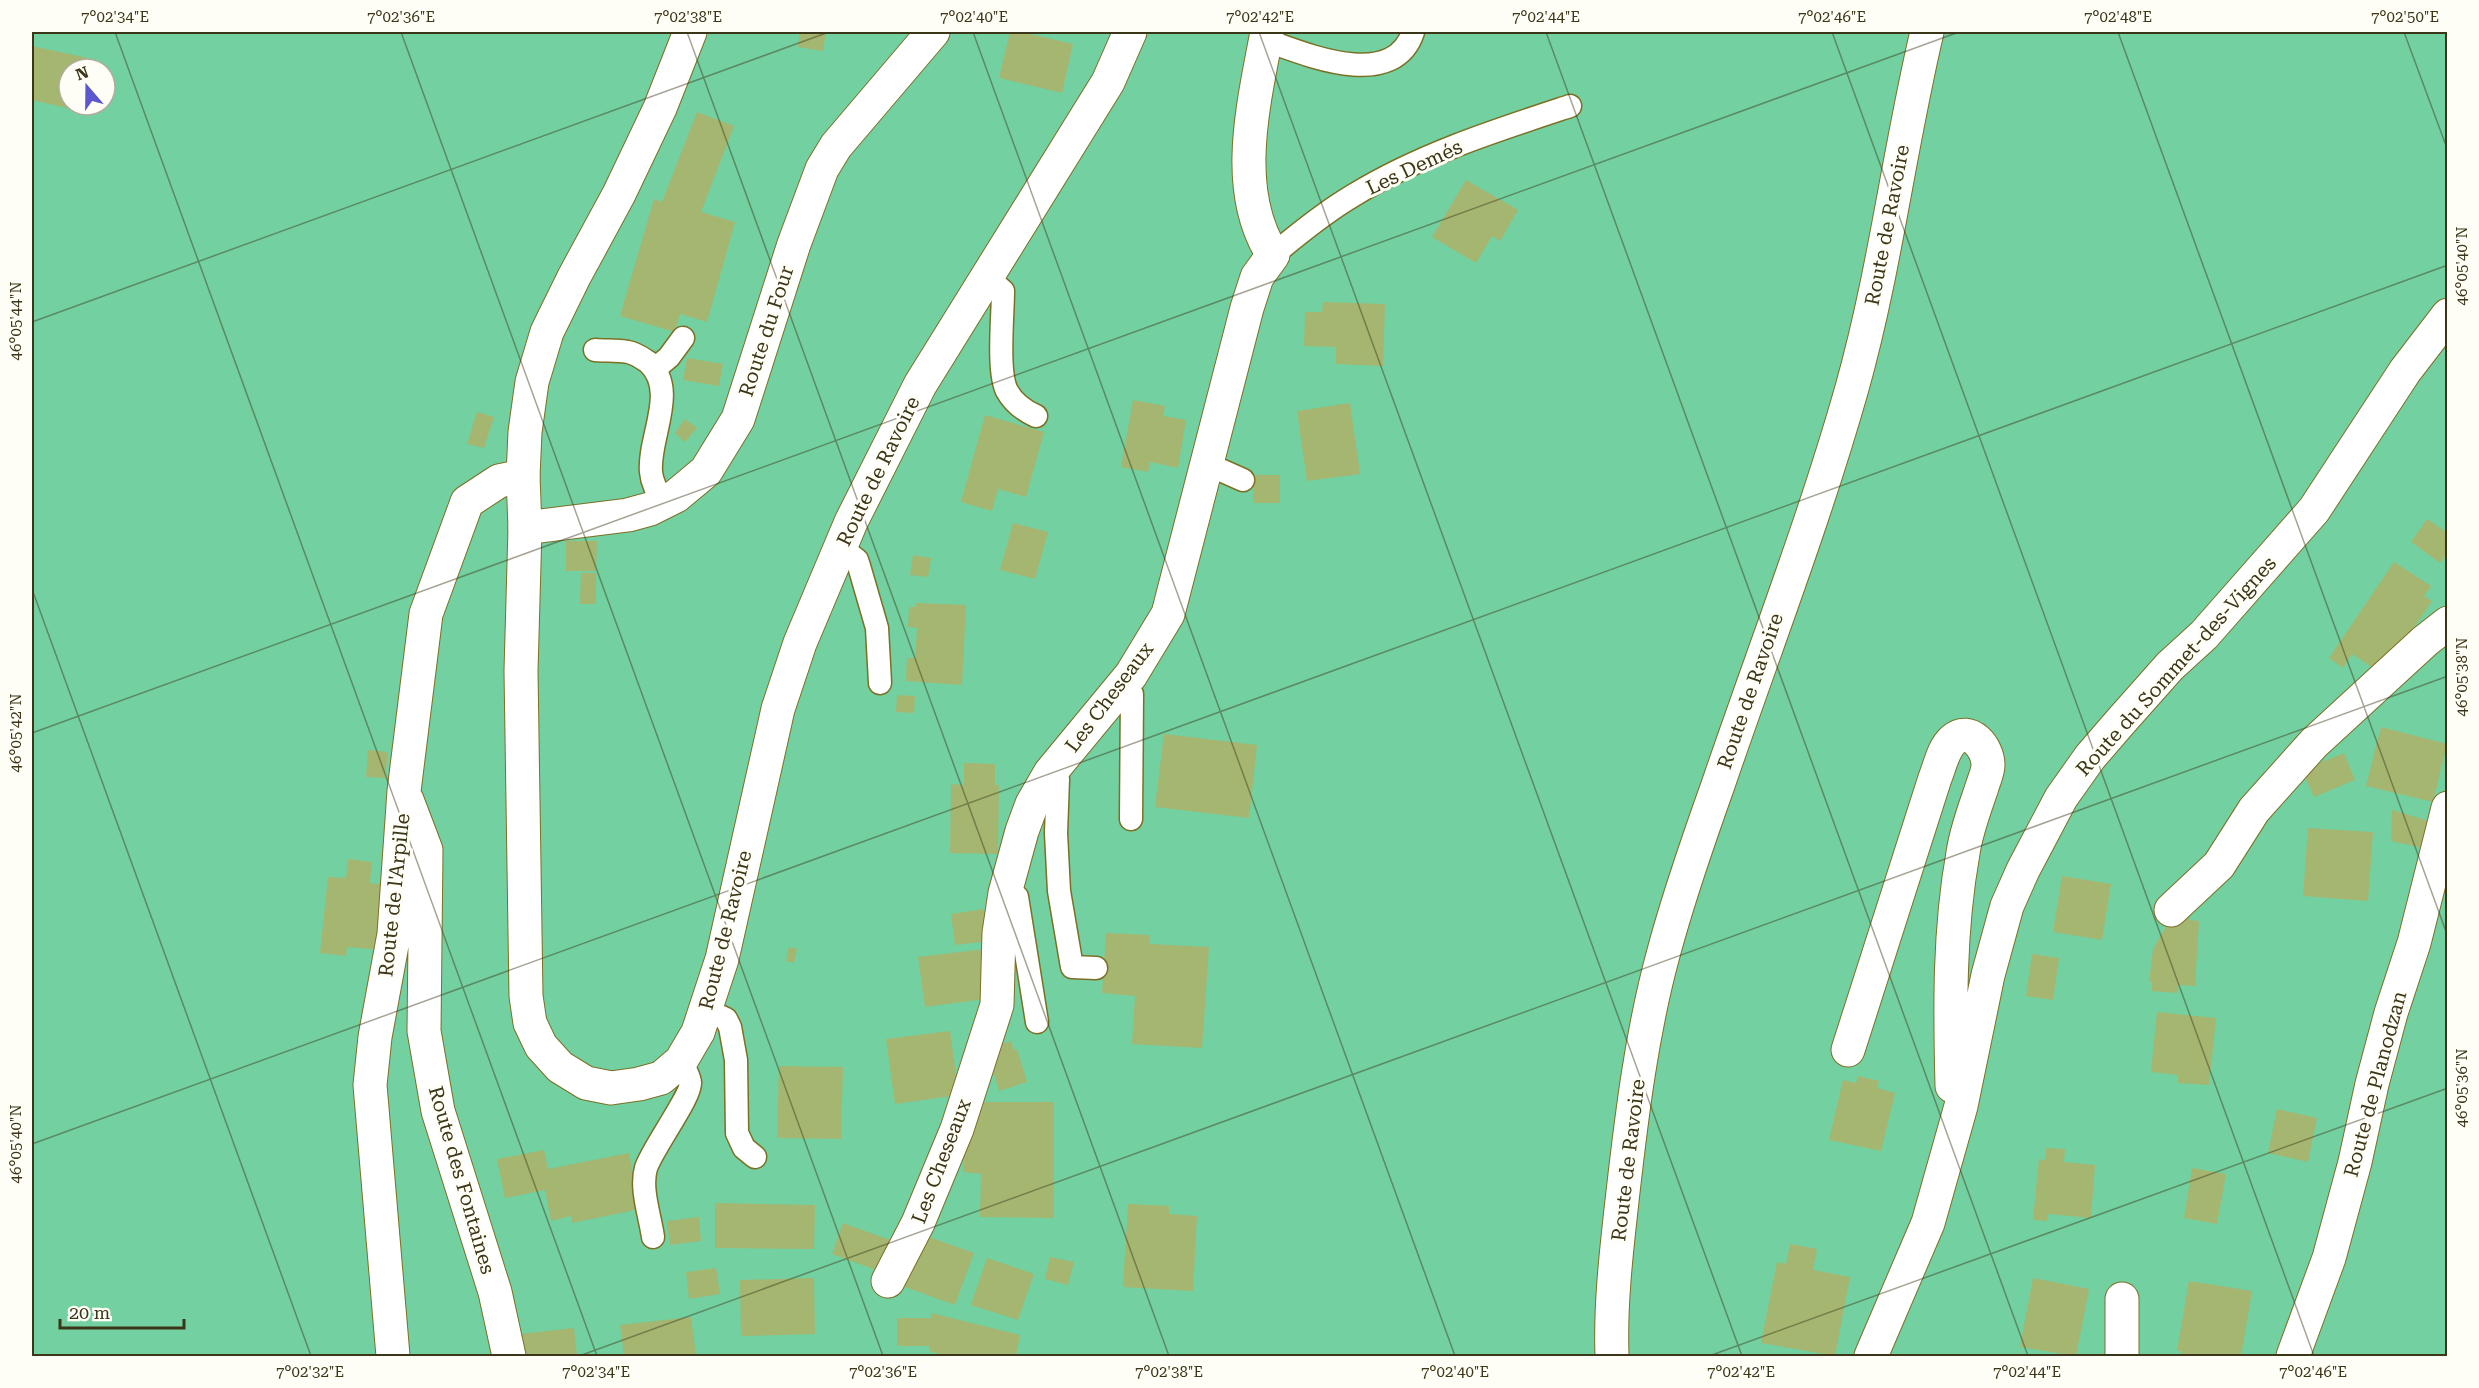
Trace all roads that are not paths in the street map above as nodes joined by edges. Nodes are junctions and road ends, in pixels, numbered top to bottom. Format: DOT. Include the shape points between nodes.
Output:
graph roads {
  1 [pos="690,32"];
  2 [pos="933,32"];
  3 [pos="1130,32"];
  4 [pos="1413,32"];
  5 [pos="1926,32"];
  6 [pos="1266,36"];
  7 [pos="1570,106"];
  8 [pos="1273,255"];
  9 [pos="987,277"];
  10 [pos="2448,315"];
  11 [pos="683,338"];
  12 [pos="596,350"];
  13 [pos="655,369"];
  14 [pos="1036,416"];
  15 [pos="1207,464"];
  16 [pos="523,476"];
  17 [pos="1243,480"];
  18 [pos="663,502"];
  19 [pos="525,528"];
  20 [pos="840,548"];
  21 [pos="2448,623"];
  22 [pos="880,683"];
  23 [pos="1123,684"];
  24 [pos="1050,773"];
  25 [pos="404,791"];
  26 [pos="2448,807"];
  27 [pos="1131,819"];
  28 [pos="1005,893"];
  29 [pos="2171,910"];
  30 [pos="1096,968"];
  31 [pos="706,1010"];
  32 [pos="1037,1022"];
  33 [pos="1848,1050"];
  34 [pos="681,1061"];
  35 [pos="1961,1106"];
  36 [pos="755,1157"];
  37 [pos="653,1237"];
  38 [pos="888,1281"];
  39 [pos="2122,1299"];
  40 [pos="393,1356"];
  41 [pos="509,1356"];
  42 [pos="1612,1356"];
  43 [pos="1871,1356"];
  44 [pos="2122,1356"];
  45 [pos="2293,1356"];
  1 -- 16 [label="street, Route de Ravoire" via="655,119 547,332 532,382"];
  2 -- 18 [label="street, Route du Four" via="836,146 822,169 790,254 738,419 706,471"];
  3 -- 9 [label="street, Route de Ravoire" via="1108,82"];
  4 -- 6 [label="lane" via="1395,56 1365,66 1306,54"];
  5 -- 42 [label="street, Route de Ravoire" via="1871,312 1852,387 1663,955 1630,1130 1617,1244"];
  6 -- 8 [label="street" via="1249,133 1253,212"];
  7 -- 8 [label="lane, Les Demés" via="1422,160 1354,195"];
  8 -- 15 [label="street, Les Cheseaux" via="1257,277"];
  9 -- 14 [label="lane" via="1003,291 1003,371 1008,394"];
  9 -- 20 [label="street, Route de Ravoire" via="920,385"];
  10 -- 35 [label="street, Route du Sommet-des-Vignes" via="2314,510 2116,727 2061,798 2007,906 1988,975"];
  11 -- 13 [label="lane"];
  12 -- 13 [label="lane" via="629,352"];
  13 -- 18 [label="lane" via="661,379 662,396 651,472"];
  15 -- 17 [label="lane"];
  15 -- 23 [label="street, Les Cheseaux" via="1168,614"];
  16 -- 19 [label="street, Route de Ravoire"];
  16 -- 25 [label="street, Route de l'Arpille" via="499,482 467,502 426,614"];
  18 -- 19 [label="street, Route du Four" via="628,515"];
  19 -- 34 [label="street, Route de Ravoire" via="521,671 526,984 530,1023 541,1046 560,1067 586,1083 611,1088 639,1084 661,1078"];
  20 -- 22 [label="lane" via="859,566 877,628"];
  20 -- 31 [label="street, Route de Ravoire" via="800,643 778,709 722,959"];
  21 -- 29 [label="street" via="2314,743 2254,810 2219,865"];
  23 -- 24 [label="street, Les Cheseaux"];
  23 -- 27 [label="lane" via="1132,694"];
  24 -- 28 [label="street, Les Cheseaux" via="1032,804"];
  24 -- 30 [label="lane" via="1058,778 1059,891 1072,967"];
  25 -- 40 [label="street, Route de l'Arpille" via="394,934 370,1084"];
  25 -- 41 [label="street, Route des Fontaines" via="426,850 424,1031 438,1112 495,1292"];
  26 -- 45 [label="street, Route de Planodzan" via="2414,943 2372,1084 2330,1258"];
  28 -- 32 [label="lane" via="1017,897"];
  28 -- 38 [label="street, Les Cheseaux" via="999,933 997,1005 957,1129 918,1223"];
  31 -- 34 [label="street, Route de Ravoire"];
  31 -- 36 [label="lane" via="726,1019 730,1027 736,1060 737,1133 744,1148"];
  33 -- 35 [label="street" via="1935,778 1953,740 1969,736 1986,749 1988,766 1963,850 1952,931 1953,1097"];
  34 -- 37 [label="lane" via="691,1083 689,1093 646,1168 644,1181"];
  35 -- 43 [label="street, Route du Sommet-des-Vignes" via="1928,1223"];
  39 -- 44 [label="street"];
}
